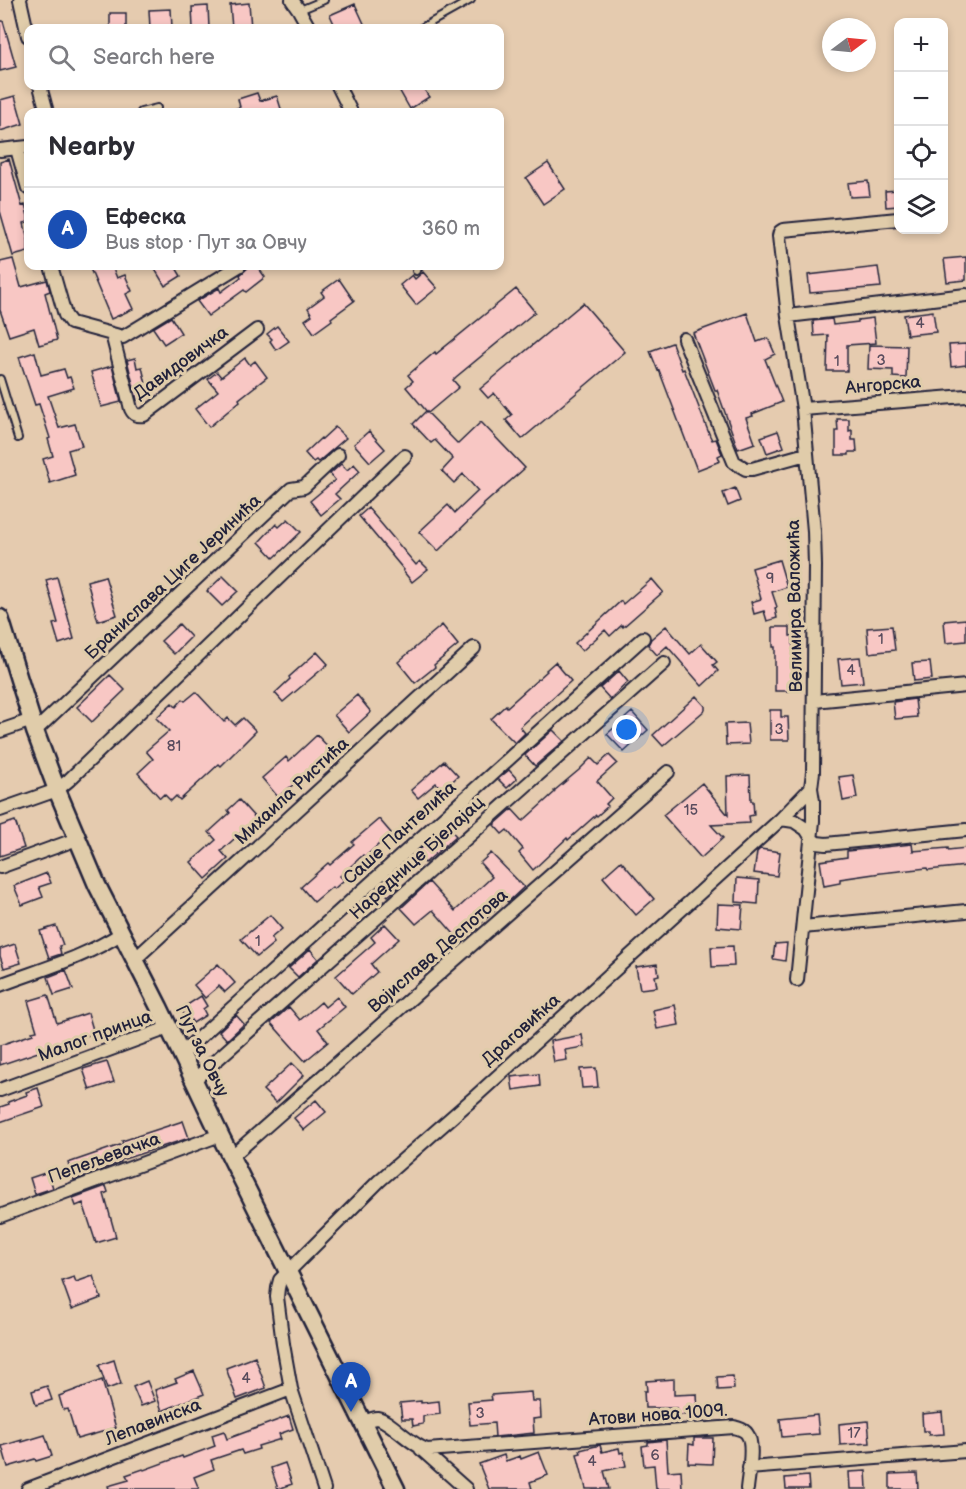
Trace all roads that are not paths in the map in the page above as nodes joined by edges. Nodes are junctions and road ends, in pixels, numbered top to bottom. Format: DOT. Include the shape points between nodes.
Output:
graph roads {
  1 [pos="20,0"];
  2 [pos="324,0"];
  3 [pos="471,0"];
  4 [pos="296,5"];
  5 [pos="25,24"];
  6 [pos="307,24"];
  7 [pos="428,24"];
  8 [pos="41,90"];
  9 [pos="340,90"];
  10 [pos="46,108"];
  11 [pos="349,108"];
  12 [pos="23,148"];
  13 [pos="0,150"];
  14 [pos="894,219"];
  15 [pos="52,270"];
  16 [pos="233,270"];
  17 [pos="966,295"];
  18 [pos="788,316"];
  19 [pos="257,330"];
  20 [pos="112,334"];
  21 [pos="684,339"];
  22 [pos="0,379"];
  23 [pos="966,396"];
  24 [pos="803,409"];
  25 [pos="18,438"];
  26 [pos="806,454"];
  27 [pos="338,455"];
  28 [pos="405,456"];
  29 [pos="0,618"];
  30 [pos="643,638"];
  31 [pos="3,639"];
  32 [pos="474,648"];
  33 [pos="664,663"];
  34 [pos="966,686"];
  35 [pos="814,701"];
  36 [pos="34,726"];
  37 [pos="0,731"];
  38 [pos="668,771"];
  39 [pos="810,788"];
  40 [pos="57,790"];
  41 [pos="0,810"];
  42 [pos="781,819"];
  43 [pos="966,830"];
  44 [pos="811,836"];
  45 [pos="77,839"];
  46 [pos="0,867"];
  47 [pos="966,911"];
  48 [pos="803,927"];
  49 [pos="122,933"];
  50 [pos="135,959"];
  51 [pos="797,980"];
  52 [pos="0,985"];
  53 [pos="168,1028"];
  54 [pos="181,1054"];
  55 [pos="194,1080"];
  56 [pos="0,1090"];
  57 [pos="220,1134"];
  58 [pos="231,1157"];
  59 [pos="0,1215"];
  60 [pos="288,1272"];
  61 [pos="291,1389"];
  62 [pos="363,1423"];
  63 [pos="418,1446"];
  64 [pos="966,1451"];
  65 [pos="749,1468"];
  66 [pos="28,1489"];
  67 [pos="324,1489"];
  68 [pos="396,1489"];
  69 [pos="466,1489"];
  70 [pos="747,1489"];
  1 -- 5 [label="street"];
  2 -- 4 [label="lane"];
  3 -- 7 [label="lane"];
  4 -- 6 [label="street"];
  8 -- 10 [label="street"];
  9 -- 11 [label="street"];
  12 -- 13 [label="street"];
  14 -- 18 [label="street, Велимира Валожића" via="780,232"];
  15 -- 20 [label="street" via="65,315 71,322"];
  16 -- 20 [label="street" via="127,336"];
  17 -- 18 [label="street"];
  18 -- 24 [label="street, Велимира Валожића"];
  19 -- 20 [label="street, Давидовичка" via="140,416 131,409"];
  21 -- 26 [label="street" via="734,462 746,469"];
  22 -- 25 [label="lane"];
  23 -- 24 [label="street, Ангорска"];
  24 -- 26 [label="street, Велимира Валожића"];
  26 -- 35 [label="street, Велимира Валожића" via="814,531"];
  27 -- 36 [label="street, Бранислава Циге Јеринића" via="304,487 291,489"];
  28 -- 40 [label="street"];
  29 -- 31 [label="street, Пут за Овчу"];
  30 -- 54 [label="street, Саше Пантелића"];
  31 -- 36 [label="street, Пут за Овчу"];
  32 -- 50 [label="street, Михаила Ристића"];
  33 -- 55 [label="street, Нареднице Бјелајац"];
  34 -- 35 [label="street"];
  35 -- 39 [label="street, Велимира Валожића"];
  36 -- 37 [label="street"];
  36 -- 40 [label="street, Пут за Овчу"];
  38 -- 58 [label="street, Војислава Деспотова"];
  39 -- 42 [label="street, Драговићка"];
  39 -- 44 [label="street, Велимира Валожића"];
  40 -- 41 [label="street"];
  40 -- 45 [label="street, Пут за Овчу"];
  42 -- 44 [label="street" via="794,821"];
  42 -- 60 [label="street, Драговићка" via="379,1180"];
  43 -- 44 [label="street" via="826,844 817,843"];
  44 -- 48 [label="street, Велимира Валожића"];
  45 -- 46 [label="street"];
  45 -- 49 [label="street, Пут за Овчу"];
  47 -- 48 [label="street"];
  48 -- 51 [label="street, Велимира Валожића"];
  49 -- 50 [label="street, Пут за Овчу"];
  49 -- 52 [label="street" via="80,956"];
  50 -- 53 [label="street, Пут за Овчу"];
  53 -- 54 [label="street, Пут за Овчу"];
  53 -- 56 [label="street, Малог принца"];
  54 -- 55 [label="street, Пут за Овчу"];
  55 -- 57 [label="street, Пут за Овчу"];
  57 -- 58 [label="street, Пут за Овчу"];
  57 -- 59 [label="street, Пепељевачка"];
  58 -- 60 [label="street, Пут за Овчу"];
  60 -- 61 [label="street" via="280,1280 277,1297"];
  60 -- 62 [label="street, Пут за Овчу"];
  61 -- 66 [label="street, Лепавинска"];
  61 -- 67 [label="street"];
  62 -- 63 [label="street, Атови нова 1009." via="380,1419"];
  62 -- 68 [label="street, Пут за Овчу"];
  63 -- 65 [label="street, Атови нова 1009." via="438,1450 734,1427 749,1436"];
  63 -- 69 [label="street"];
  64 -- 65 [label="street"];
  65 -- 70 [label="street"];
}
